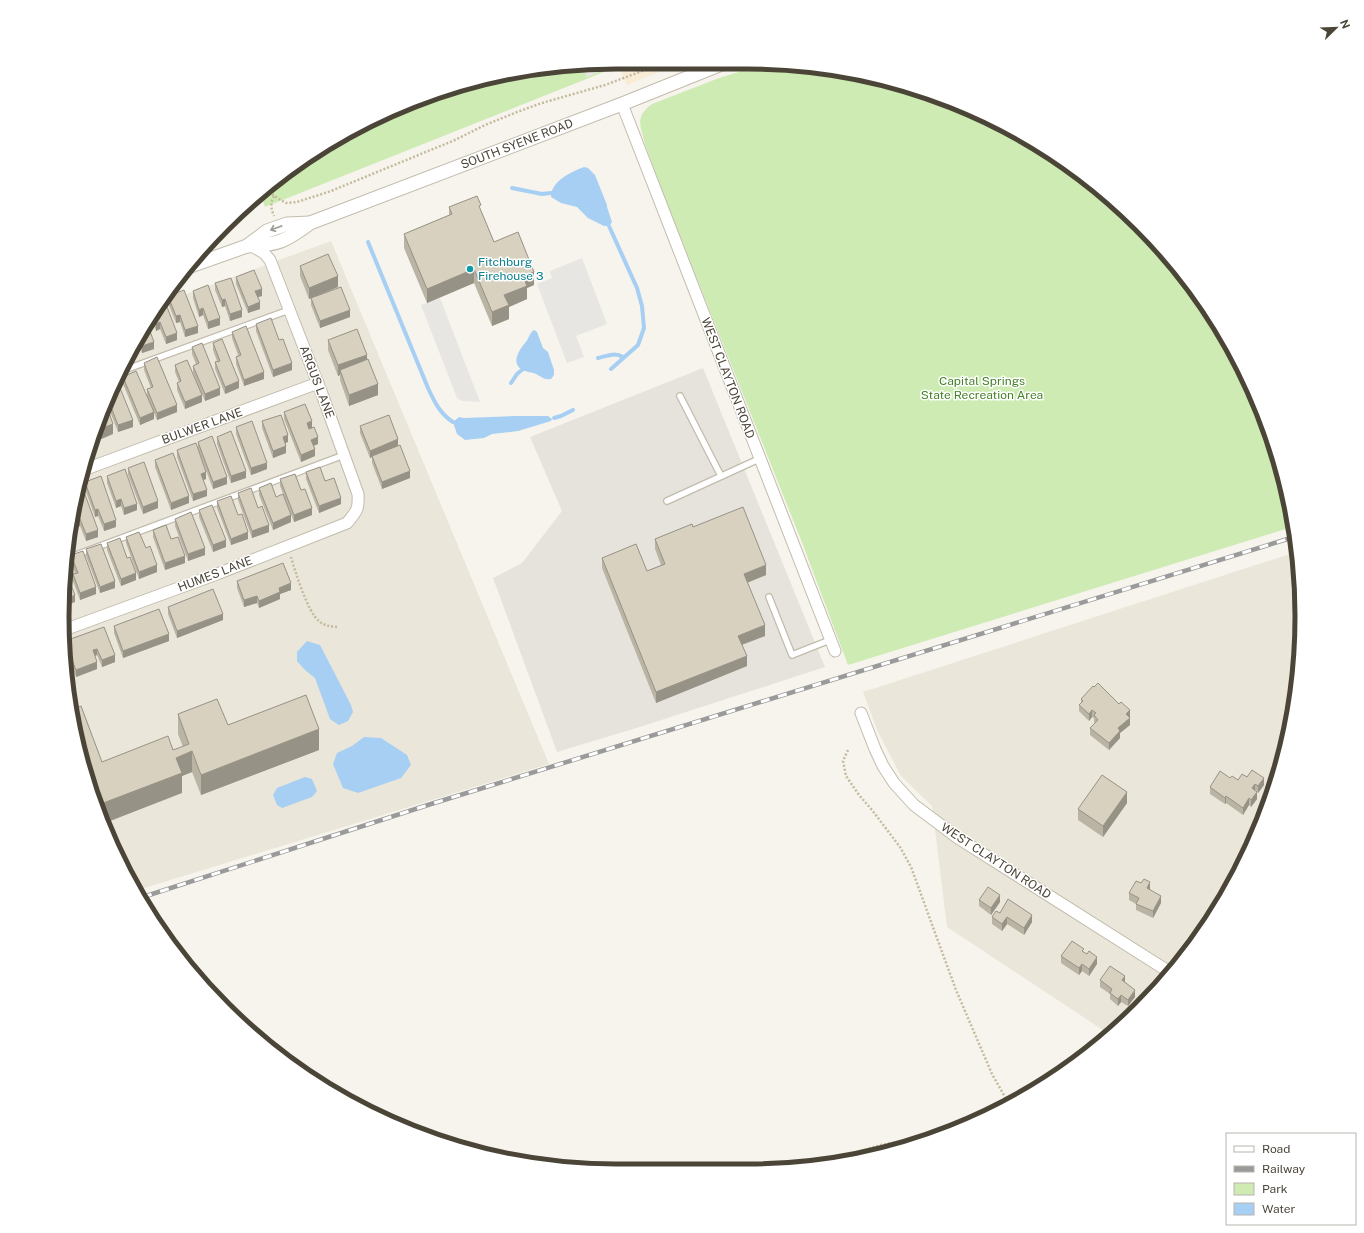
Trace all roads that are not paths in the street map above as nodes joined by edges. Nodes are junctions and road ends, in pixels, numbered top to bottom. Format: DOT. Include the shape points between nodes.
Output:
graph roads {
  1 [pos="709,69"];
  2 [pos="622,104"];
  3 [pos="310,223"];
  4 [pos="272,245"];
  5 [pos="250,246"];
  6 [pos="270,260"];
  7 [pos="199,263"];
  8 [pos="290,310"];
  9 [pos="128,369"];
  10 [pos="318,383"];
  11 [pos="680,396"];
  12 [pos="344,455"];
  13 [pos="759,459"];
  14 [pos="90,467"];
  15 [pos="721,476"];
  16 [pos="667,501"];
  17 [pos="359,506"];
  18 [pos="73,556"];
  19 [pos="768,597"];
  20 [pos="69,628"];
  21 [pos="830,640"];
  22 [pos="835,651"];
  23 [pos="861,713"];
  24 [pos="1165,969"];
  1 -- 2 [label="street, SOUTH SYENE ROAD"];
  2 -- 3 [label="street, SOUTH SYENE ROAD"];
  2 -- 13 [label="street, WEST CLAYTON ROAD"];
  3 -- 4 [label="street, SOUTH SYENE ROAD" via="292,236"];
  3 -- 5 [label="street, SOUTH SYENE ROAD, one-way" via="287,224 267,231"];
  4 -- 5 [label="street, SOUTH SYENE ROAD"];
  4 -- 6 [label="street, ARGUS LANE"];
  5 -- 6 [label="street, ARGUS LANE" via="264,253"];
  5 -- 7 [label="street, SOUTH SYENE ROAD"];
  6 -- 8 [label="street, ARGUS LANE"];
  8 -- 9 [label="lane"];
  8 -- 10 [label="street, ARGUS LANE"];
  10 -- 12 [label="street, ARGUS LANE"];
  10 -- 14 [label="street, BULWER LANE"];
  11 -- 15 [label="lane"];
  12 -- 17 [label="street, ARGUS LANE" via="358,494"];
  12 -- 18 [label="lane"];
  13 -- 15 [label="lane"];
  13 -- 21 [label="street, WEST CLAYTON ROAD"];
  15 -- 16 [label="lane"];
  17 -- 20 [label="street, HUMES LANE" via="347,523"];
  19 -- 21 [label="lane" via="792,655"];
  21 -- 22 [label="street, WEST CLAYTON ROAD"];
  23 -- 24 [label="street, WEST CLAYTON ROAD" via="883,766 914,805 958,838"];
}
